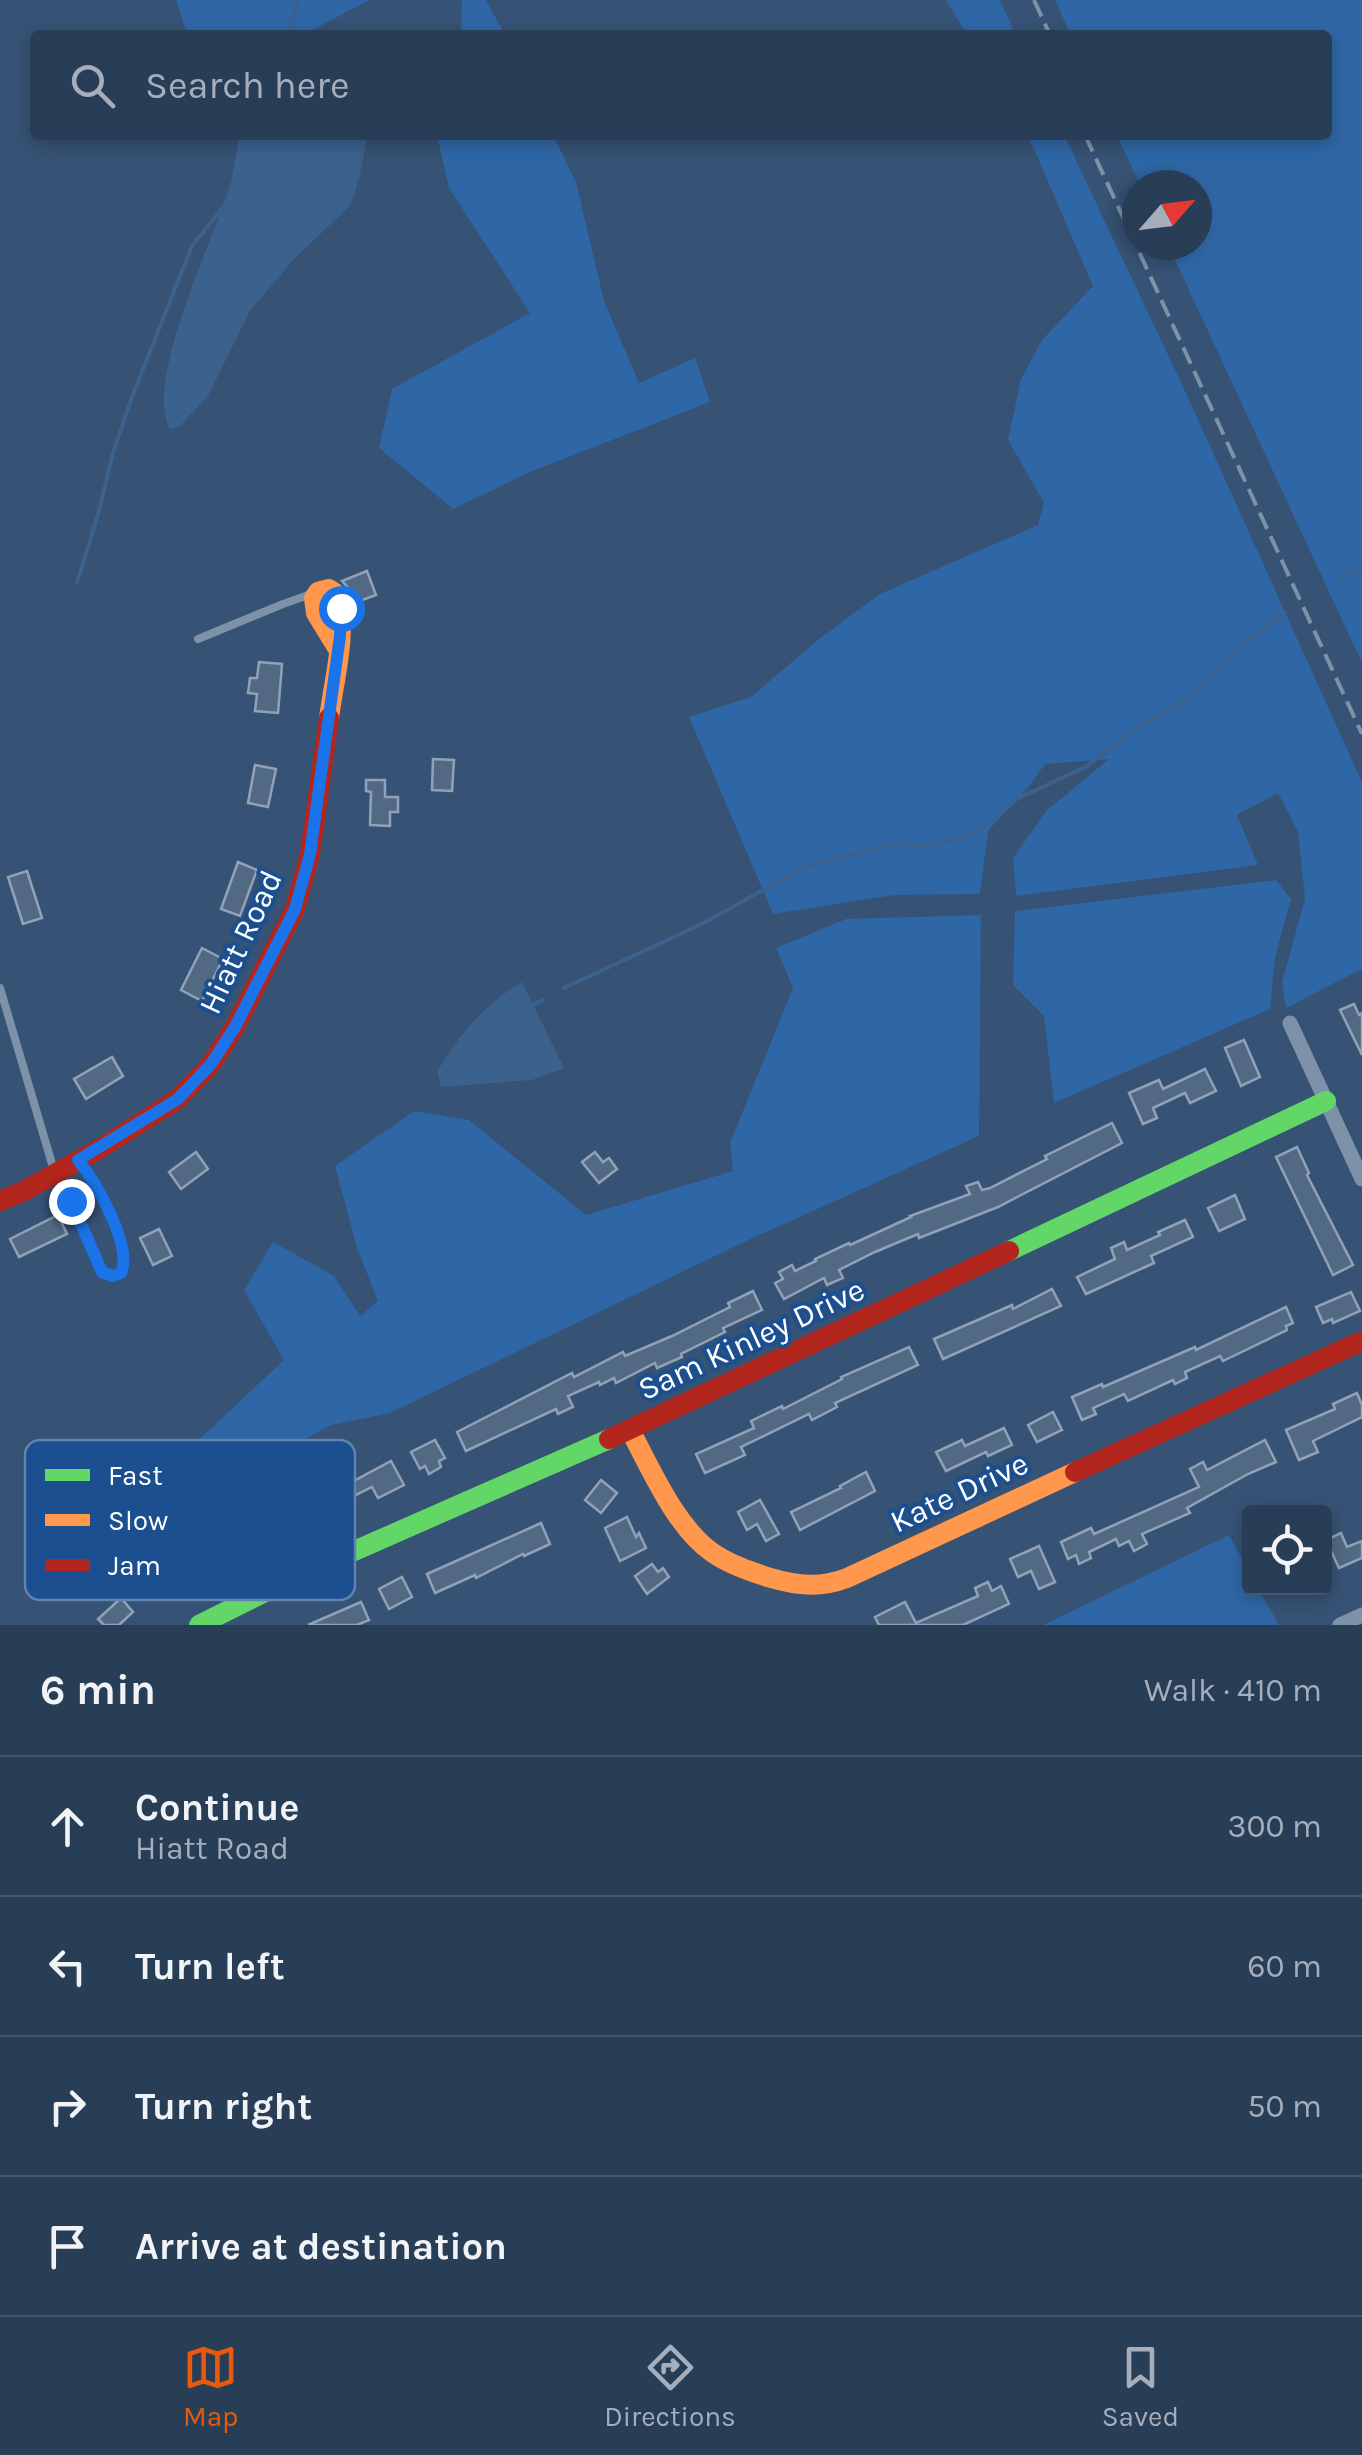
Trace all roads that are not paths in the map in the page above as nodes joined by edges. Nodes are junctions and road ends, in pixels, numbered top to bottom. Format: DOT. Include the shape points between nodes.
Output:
graph roads {
  1 [pos="318,592"];
  2 [pos="198,640"];
  3 [pos="0,988"];
  4 [pos="1290,1023"];
  5 [pos="1326,1101"];
  6 [pos="78,1160"];
  7 [pos="54,1174"];
  8 [pos="1362,1179"];
  9 [pos="0,1201"];
  10 [pos="1362,1340"];
  11 [pos="630,1430"];
  12 [pos="355,1550"];
  13 [pos="248,1600"];
  14 [pos="1362,1615"];
  15 [pos="199,1625"];
  16 [pos="1340,1625"];
  1 -- 2 [label="lane"];
  1 -- 6 [label="street, Hiatt Road" via="334,592 341,619 310,854 295,909 211,1064 178,1099"];
  3 -- 7 [label="lane"];
  4 -- 5 [label="street"];
  5 -- 8 [label="street"];
  5 -- 11 [label="street, Sam Kinley Drive"];
  6 -- 7 [label="street, Hiatt Road"];
  6 -- 7 [label="lane" via="116,1230 124,1266 118,1275 102,1272"];
  7 -- 9 [label="street, Hiatt Road"];
  10 -- 11 [label="street, Kate Drive" via="860,1573 819,1586 778,1580 707,1550"];
  11 -- 12 [label="street, Sam Kinley Drive"];
  13 -- 15 [label="street, Sam Kinley Drive"];
  14 -- 16 [label="street"];
}
